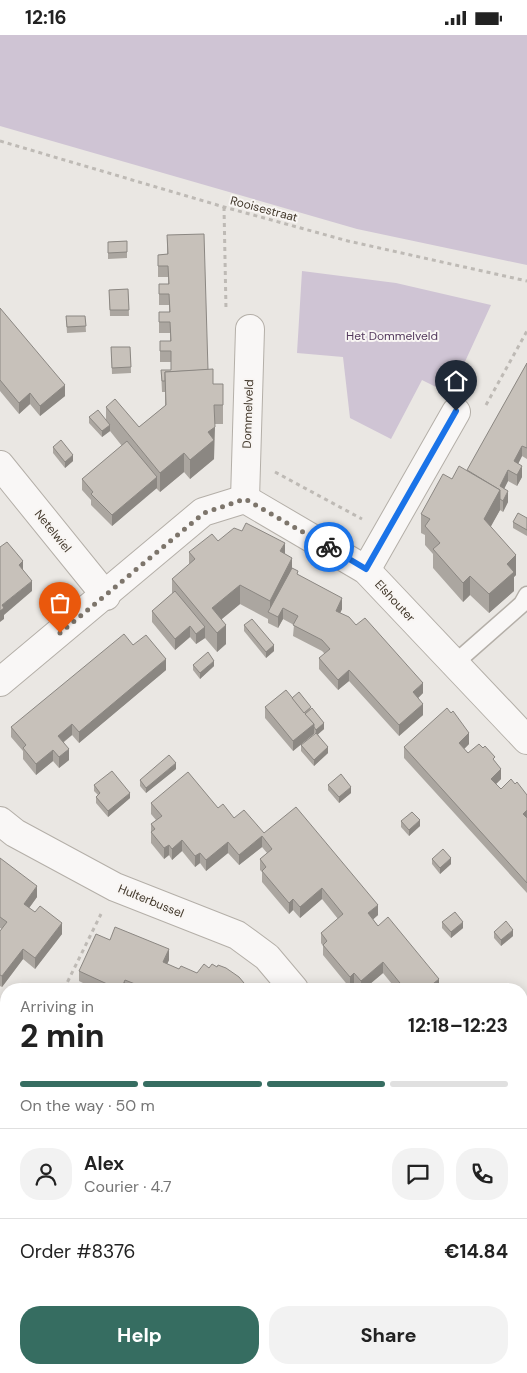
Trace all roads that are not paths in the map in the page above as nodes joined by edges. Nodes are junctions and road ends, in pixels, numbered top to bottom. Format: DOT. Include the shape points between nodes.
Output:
graph roads {
  1 [pos="250,329"];
  2 [pos="456,411"];
  3 [pos="0,465"];
  4 [pos="245,499"];
  5 [pos="366,569"];
  6 [pos="527,595"];
  7 [pos="106,596"];
  8 [pos="455,663"];
  9 [pos="0,682"];
  10 [pos="527,740"];
  11 [pos="0,821"];
  12 [pos="289,983"];
  1 -- 4 [label="street, Dommelveld"];
  2 -- 5 [label="street"];
  3 -- 7 [label="street, Netelwiel"];
  4 -- 5 [label="street, Elshouter"];
  4 -- 7 [label="street" via="204,513"];
  5 -- 8 [label="street, Elshouter"];
  6 -- 8 [label="lane" via="522,604"];
  7 -- 9 [label="street"];
  8 -- 10 [label="street, Elshouter"];
  11 -- 12 [label="street, Hulterbussel" via="15,833 115,887 237,935 267,957"];
}
